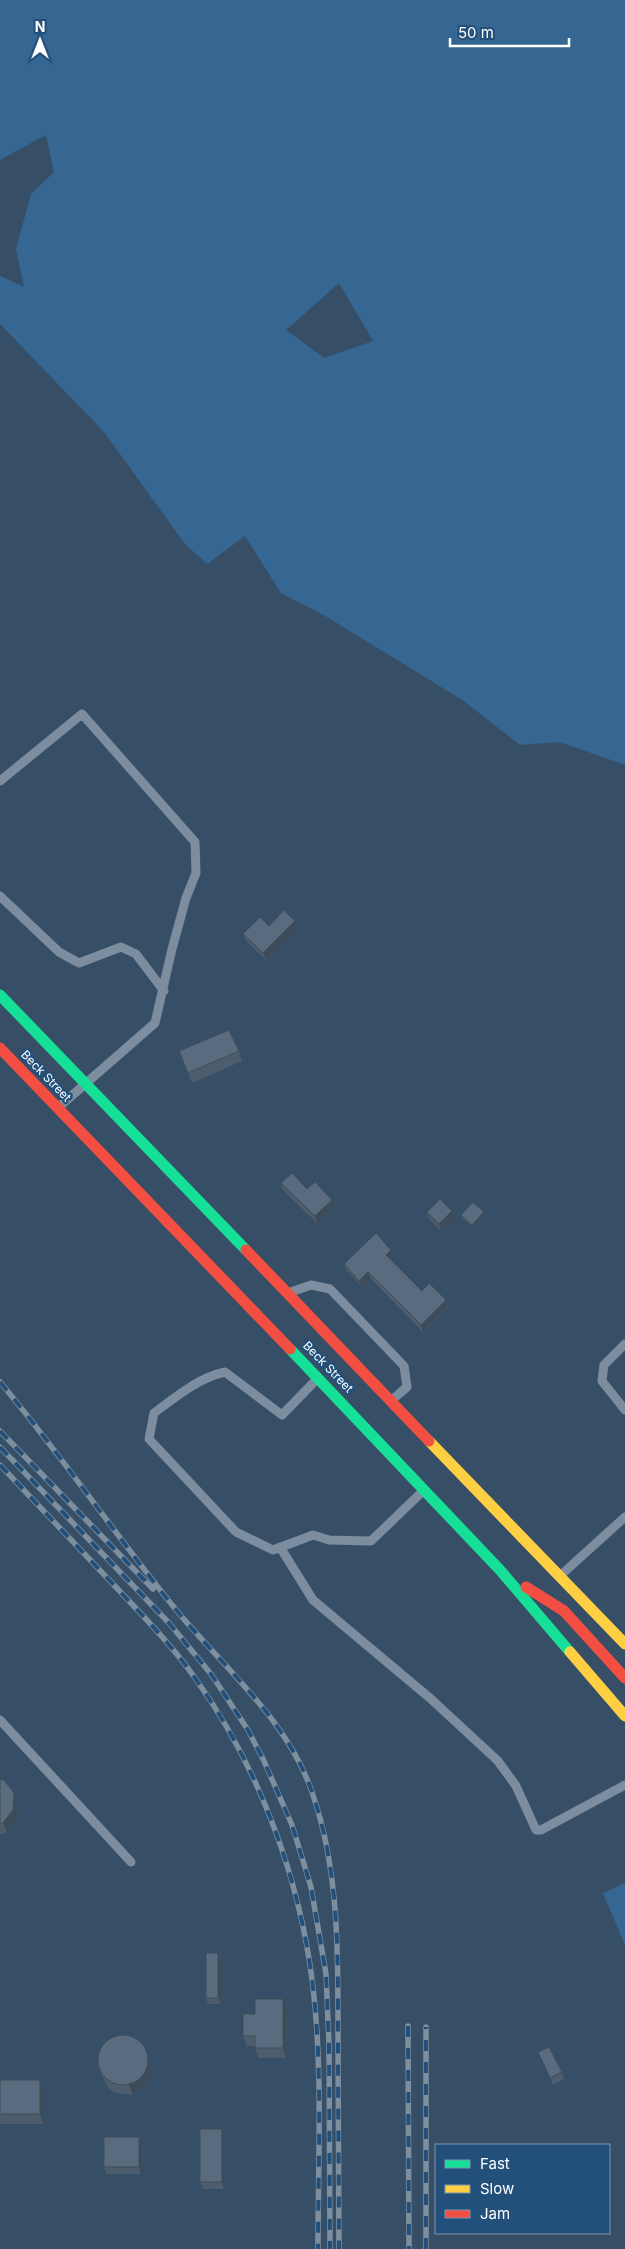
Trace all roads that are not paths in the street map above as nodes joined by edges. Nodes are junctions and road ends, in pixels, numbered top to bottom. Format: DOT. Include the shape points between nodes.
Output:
graph roads {
  1 [pos="0,781"];
  2 [pos="0,896"];
  3 [pos="164,992"];
  4 [pos="0,995"];
  5 [pos="0,1048"];
  6 [pos="85,1085"];
  7 [pos="58,1108"];
  8 [pos="286,1293"];
  9 [pos="625,1344"];
  10 [pos="319,1377"];
  11 [pos="390,1401"];
  12 [pos="625,1410"];
  13 [pos="425,1489"];
  14 [pos="625,1517"];
  15 [pos="280,1547"];
  16 [pos="500,1570"];
  17 [pos="560,1576"];
  18 [pos="625,1644"];
  19 [pos="625,1678"];
  20 [pos="625,1716"];
  21 [pos="0,1720"];
  22 [pos="625,1785"];
  23 [pos="131,1862"];
  1 -- 3 [label="lane" via="82,714 195,842 196,873 172,949"];
  2 -- 3 [label="lane" via="59,952 79,963 121,947 136,954"];
  3 -- 6 [label="lane" via="155,1023"];
  4 -- 6 [label="main road, Beck Street"];
  5 -- 7 [label="main road, Beck Street"];
  6 -- 7 [label="lane"];
  6 -- 8 [label="main road, Beck Street"];
  7 -- 10 [label="main road, Beck Street"];
  8 -- 11 [label="main road, Beck Street"];
  8 -- 11 [label="lane" via="311,1285 330,1289 404,1366 406,1387"];
  9 -- 12 [label="lane" via="604,1365 602,1381"];
  10 -- 13 [label="main road, Beck Street"];
  10 -- 15 [label="lane" via="282,1415 225,1372 211,1375 191,1386 154,1413 149,1439 169,1461 236,1532 273,1550"];
  11 -- 17 [label="main road, Beck Street"];
  13 -- 15 [label="lane" via="371,1541 329,1540 313,1535"];
  13 -- 16 [label="main road, Beck Street"];
  14 -- 17 [label="lane"];
  15 -- 22 [label="lane" via="313,1600 431,1699 498,1761 516,1786 536,1830"];
  16 -- 19 [label="main road" via="564,1612"];
  16 -- 20 [label="main road, Beck Street"];
  17 -- 18 [label="main road, Beck Street"];
  21 -- 23 [label="lane"];
}
